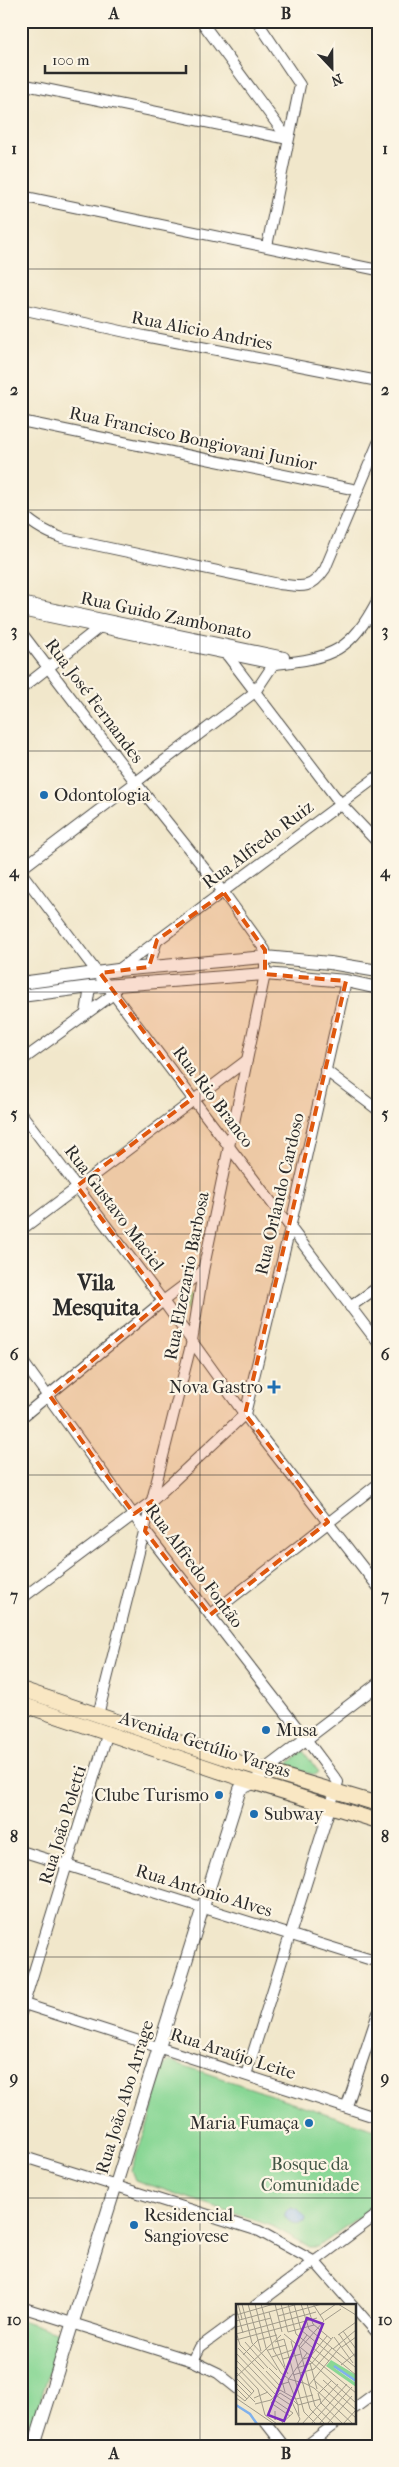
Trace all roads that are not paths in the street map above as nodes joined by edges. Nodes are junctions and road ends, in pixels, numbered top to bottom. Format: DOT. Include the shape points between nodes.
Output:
graph roads {
  1 [pos="201,21"];
  2 [pos="257,21"];
  3 [pos="21,84"];
  4 [pos="288,139"];
  5 [pos="21,196"];
  6 [pos="267,246"];
  7 [pos="378,270"];
  8 [pos="21,309"];
  9 [pos="378,381"];
  10 [pos="21,421"];
  11 [pos="378,443"];
  12 [pos="357,490"];
  13 [pos="21,512"];
  14 [pos="378,599"];
  15 [pos="21,602"];
  16 [pos="21,611"];
  17 [pos="68,618"];
  18 [pos="368,618"];
  19 [pos="108,620"];
  20 [pos="378,623"];
  21 [pos="98,628"];
  22 [pos="21,632"];
  23 [pos="182,641"];
  24 [pos="223,649"];
  25 [pos="277,660"];
  26 [pos="48,668"];
  27 [pos="21,689"];
  28 [pos="255,692"];
  29 [pos="378,776"];
  30 [pos="136,783"];
  31 [pos="340,803"];
  32 [pos="378,843"];
  33 [pos="21,870"];
  34 [pos="224,893"];
  35 [pos="157,940"];
  36 [pos="265,957"];
  37 [pos="149,967"];
  38 [pos="118,970"];
  39 [pos="378,971"];
  40 [pos="100,973"];
  41 [pos="265,974"];
  42 [pos="346,981"];
  43 [pos="21,983"];
  44 [pos="90,986"];
  45 [pos="378,988"];
  46 [pos="112,990"];
  47 [pos="21,996"];
  48 [pos="86,1013"];
  49 [pos="247,1060"];
  50 [pos="21,1062"];
  51 [pos="326,1070"];
  52 [pos="193,1098"];
  53 [pos="378,1110"];
  54 [pos="21,1113"];
  55 [pos="229,1145"];
  56 [pos="77,1186"];
  57 [pos="290,1228"];
  58 [pos="21,1230"];
  59 [pos="203,1271"];
  60 [pos="378,1287"];
  61 [pos="163,1301"];
  62 [pos="350,1307"];
  63 [pos="192,1342"];
  64 [pos="378,1343"];
  65 [pos="21,1359"];
  66 [pos="50,1396"];
  67 [pos="244,1414"];
  68 [pos="21,1418"];
  69 [pos="378,1484"];
  70 [pos="152,1501"];
  71 [pos="134,1514"];
  72 [pos="328,1522"];
  73 [pos="145,1531"];
  74 [pos="378,1587"];
  75 [pos="21,1599"];
  76 [pos="210,1615"];
  77 [pos="378,1684"];
  78 [pos="21,1690"];
  79 [pos="21,1704"];
  80 [pos="98,1715"];
  81 [pos="108,1732"];
  82 [pos="306,1738"];
  83 [pos="244,1764"];
  84 [pos="265,1770"];
  85 [pos="255,1782"];
  86 [pos="240,1784"];
  87 [pos="334,1791"];
  88 [pos="378,1804"];
  89 [pos="330,1806"];
  90 [pos="378,1821"];
  91 [pos="21,1851"];
  92 [pos="68,1866"];
  93 [pos="203,1906"];
  94 [pos="290,1934"];
  95 [pos="378,1962"];
  96 [pos="22,2006"];
  97 [pos="378,2013"];
  98 [pos="159,2048"];
  99 [pos="246,2075"];
  100 [pos="347,2106"];
  101 [pos="378,2118"];
  102 [pos="21,2156"];
  103 [pos="116,2184"];
  104 [pos="378,2214"];
  105 [pos="315,2262"];
  106 [pos="258,2304"];
  107 [pos="352,2304"];
  108 [pos="21,2307"];
  109 [pos="356,2309"];
  110 [pos="236,2320"];
  111 [pos="73,2324"];
  112 [pos="378,2334"];
  113 [pos="193,2361"];
  114 [pos="236,2387"];
  115 [pos="378,2391"];
  116 [pos="356,2407"];
  117 [pos="267,2424"];
  118 [pos="335,2424"];
  119 [pos="34,2446"];
  120 [pos="284,2446"];
  121 [pos="306,2446"];
  1 -- 4 [label="street"];
  2 -- 4 [label="street" via="300,86"];
  3 -- 4 [label="street"];
  4 -- 6 [label="street"];
  5 -- 6 [label="street"];
  6 -- 7 [label="street"];
  8 -- 9 [label="street, Rua Alicio Andries"];
  10 -- 12 [label="street, Rua Francisco Bongiovani Junior"];
  11 -- 12 [label="street"];
  12 -- 13 [label="street" via="325,569 317,581 300,587 62,538 46,532"];
  14 -- 18 [label="street, Rua Guido Zambonato"];
  15 -- 17 [label="street, Rua Guido Zambonato"];
  16 -- 17 [label="street, Rua Guido Zambonato"];
  17 -- 19 [label="street, Rua Guido Zambonato"];
  17 -- 21 [label="street, Rua Guido Zambonato"];
  18 -- 20 [label="street"];
  18 -- 25 [label="street, Rua Guido Zambonato" via="350,642 329,654 304,661"];
  19 -- 21 [label="street"];
  19 -- 23 [label="street, Rua Guido Zambonato"];
  21 -- 23 [label="street, Rua Guido Zambonato"];
  21 -- 26 [label="street"];
  22 -- 26 [label="street, Rua José Fernandes"];
  23 -- 24 [label="street, Rua Guido Zambonato"];
  24 -- 25 [label="street, Rua Guido Zambonato"];
  24 -- 28 [label="street"];
  25 -- 28 [label="street"];
  26 -- 27 [label="street"];
  26 -- 30 [label="street, Rua José Fernandes"];
  28 -- 30 [label="street"];
  28 -- 31 [label="street"];
  29 -- 31 [label="street, Rua Alfredo Ruiz"];
  30 -- 33 [label="street"];
  30 -- 34 [label="street, Rua José Fernandes"];
  31 -- 32 [label="street"];
  31 -- 34 [label="street, Rua Alfredo Ruiz"];
  33 -- 40 [label="street, Rua Rio Branco"];
  34 -- 35 [label="street, Rua Alfredo Ruiz"];
  34 -- 36 [label="street, Rua José Fernandes" via="265,950"];
  35 -- 37 [label="street"];
  35 -- 38 [label="street, Rua Alfredo Ruiz"];
  36 -- 37 [label="street"];
  36 -- 39 [label="street"];
  36 -- 41 [label="street, Rua Elzezario Barbosa"];
  37 -- 38 [label="street"];
  38 -- 40 [label="street"];
  40 -- 43 [label="street"];
  40 -- 46 [label="street, Rua Rio Branco"];
  41 -- 42 [label="street"];
  41 -- 46 [label="street"];
  41 -- 49 [label="street, Rua Elzezario Barbosa"];
  42 -- 45 [label="street"];
  42 -- 51 [label="street, Rua Orlando Cardoso"];
  44 -- 46 [label="street"];
  44 -- 47 [label="street"];
  44 -- 48 [label="street"];
  46 -- 48 [label="street"];
  46 -- 52 [label="street, Rua Rio Branco"];
  48 -- 50 [label="street"];
  49 -- 52 [label="street"];
  49 -- 55 [label="street, Rua Elzezario Barbosa"];
  51 -- 53 [label="street"];
  51 -- 57 [label="street, Rua Orlando Cardoso"];
  52 -- 55 [label="street, Rua Rio Branco"];
  52 -- 56 [label="street"];
  54 -- 56 [label="street, Rua Gustavo Maciel"];
  55 -- 57 [label="street, Rua Rio Branco"];
  55 -- 59 [label="street, Rua Elzezario Barbosa"];
  56 -- 58 [label="street"];
  56 -- 61 [label="street, Rua Gustavo Maciel"];
  57 -- 62 [label="street, Rua Rio Branco"];
  57 -- 67 [label="street, Rua Orlando Cardoso"];
  59 -- 61 [label="street"];
  59 -- 63 [label="street, Rua Elzezario Barbosa"];
  60 -- 62 [label="street"];
  61 -- 63 [label="street, Rua Gustavo Maciel"];
  61 -- 66 [label="street"];
  62 -- 64 [label="street, Rua Rio Branco"];
  63 -- 67 [label="street, Rua Gustavo Maciel"];
  63 -- 70 [label="street, Rua Elzezario Barbosa"];
  65 -- 66 [label="street, Rua Alfredo Fontão"];
  66 -- 68 [label="street"];
  66 -- 71 [label="street, Rua Alfredo Fontão"];
  67 -- 70 [label="street"];
  67 -- 72 [label="street, Rua Gustavo Maciel"];
  69 -- 72 [label="street"];
  70 -- 71 [label="street"];
  70 -- 73 [label="street, Rua Elzezario Barbosa"];
  71 -- 73 [label="street, Rua Alfredo Fontão"];
  71 -- 75 [label="street"];
  72 -- 74 [label="street, Rua Gustavo Maciel"];
  72 -- 76 [label="street"];
  73 -- 76 [label="street, Rua Alfredo Fontão"];
  73 -- 80 [label="street, Rua Elzezario Barbosa"];
  76 -- 82 [label="street, Rua Alfredo Fontão"];
  77 -- 82 [label="street"];
  78 -- 80 [label="main road, Avenida Getúlio Vargas"];
  79 -- 81 [label="main road, Avenida Getúlio Vargas"];
  80 -- 83 [label="main road, Avenida Getúlio Vargas"];
  81 -- 86 [label="main road, Avenida Getúlio Vargas"];
  81 -- 92 [label="street, Rua João Poletti"];
  82 -- 84 [label="street"];
  82 -- 87 [label="street, Rua Alfredo Fontão" via="338,1782"];
  83 -- 84 [label="main road, Avenida Getúlio Vargas"];
  83 -- 86 [label="street, Rua João Abo Arrage"];
  84 -- 85 [label="street"];
  84 -- 87 [label="main road, Avenida Getúlio Vargas"];
  85 -- 86 [label="main road, Avenida Getúlio Vargas"];
  85 -- 89 [label="main road, Avenida Getúlio Vargas"];
  86 -- 93 [label="street, Rua João Abo Arrage"];
  87 -- 88 [label="main road, Avenida Getúlio Vargas"];
  87 -- 89 [label="street"];
  89 -- 90 [label="main road, Avenida Getúlio Vargas"];
  89 -- 94 [label="street"];
  91 -- 92 [label="street, Rua Antônio Alves"];
  92 -- 93 [label="street, Rua Antônio Alves"];
  92 -- 96 [label="street, Rua João Poletti"];
  93 -- 94 [label="street, Rua Antônio Alves"];
  93 -- 98 [label="street, Rua João Abo Arrage"];
  94 -- 95 [label="street, Rua Antônio Alves"];
  94 -- 99 [label="street"];
  96 -- 98 [label="street, Rua Araújo Leite"];
  97 -- 100 [label="street"];
  98 -- 99 [label="street, Rua Araújo Leite"];
  98 -- 103 [label="street, Rua João Abo Arrage"];
  99 -- 100 [label="street, Rua Araújo Leite"];
  100 -- 101 [label="street, Rua Araújo Leite"];
  102 -- 103 [label="street"];
  103 -- 105 [label="street" via="259,2231"];
  103 -- 111 [label="street, Rua João Abo Arrage"];
  104 -- 105 [label="street"];
  105 -- 106 [label="street"];
  105 -- 107 [label="street"];
  108 -- 111 [label="street"];
  109 -- 112 [label="street"];
  110 -- 113 [label="street" via="200,2347"];
  111 -- 113 [label="street"];
  111 -- 119 [label="street, Rua João Abo Arrage"];
  113 -- 114 [label="street" via="218,2373"];
  115 -- 116 [label="street"];
  117 -- 120 [label="street"];
  118 -- 121 [label="street"];
}
